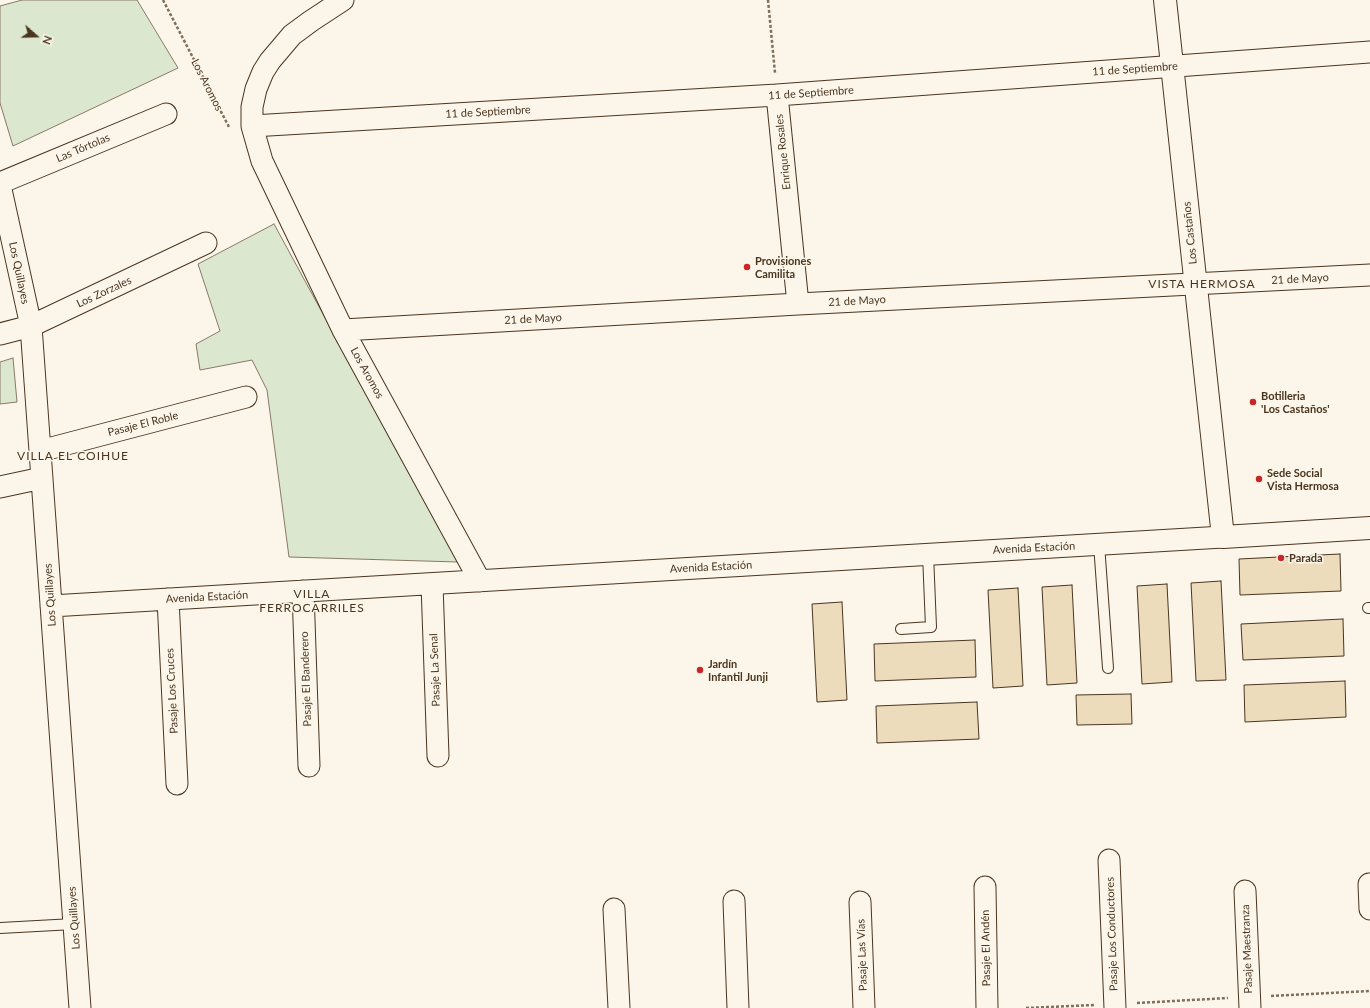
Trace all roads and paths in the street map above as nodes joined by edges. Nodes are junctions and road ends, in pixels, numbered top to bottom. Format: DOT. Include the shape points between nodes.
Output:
graph roads {
  1 [pos="163,0"];
  2 [pos="343,0"];
  3 [pos="768,0"];
  4 [pos="1166,0"];
  5 [pos="1370,52"];
  6 [pos="1173,67"];
  7 [pos="777,95"];
  8 [pos="166,114"];
  9 [pos="252,126"];
  10 [pos="232,130"];
  11 [pos="0,184"];
  12 [pos="206,243"];
  13 [pos="1370,275"];
  14 [pos="1196,284"];
  15 [pos="798,304"];
  16 [pos="31,326"];
  17 [pos="343,330"];
  18 [pos="0,334"];
  19 [pos="246,398"];
  20 [pos="40,451"];
  21 [pos="42,478"];
  22 [pos="0,487"];
  23 [pos="1370,528"];
  24 [pos="1224,537"];
  25 [pos="1099,544"];
  26 [pos="928,554"];
  27 [pos="480,581"];
  28 [pos="432,584"];
  29 [pos="303,591"];
  30 [pos="168,599"];
  31 [pos="51,606"];
  32 [pos="901,630"];
  33 [pos="1108,668"];
  34 [pos="438,756"];
  35 [pos="309,766"];
  36 [pos="177,784"];
  37 [pos="1108,860"];
  38 [pos="1369,884"];
  39 [pos="985,887"];
  40 [pos="1245,891"];
  41 [pos="734,901"];
  42 [pos="860,902"];
  43 [pos="614,909"];
  44 [pos="1370,909"];
  45 [pos="74,924"];
  46 [pos="0,928"];
  47 [pos="1370,991"];
  48 [pos="1250,1002"];
  49 [pos="1115,1006"];
  50 [pos="80,1008"];
  51 [pos="619,1008"];
  52 [pos="738,1008"];
  53 [pos="864,1008"];
  54 [pos="987,1008"];
  55 [pos="1026,1008"];
  1 -- 10 [label="path, Los Aromos" via="227,125"];
  2 -- 9 [label="street, Los Aromos" via="292,35 270,62 256,89 252,107"];
  3 -- 7 [label="path"];
  4 -- 6 [label="street, Los Castaños"];
  5 -- 6 [label="street, 11 de Septiembre"];
  6 -- 7 [label="street, 11 de Septiembre"];
  6 -- 14 [label="street, Los Castaños"];
  7 -- 9 [label="street, 11 de Septiembre"];
  7 -- 15 [label="street, Enrique Rosales"];
  8 -- 11 [label="street, Las Tórtolas"];
  9 -- 17 [label="street, Los Aromos" via="262,161"];
  11 -- 16 [label="street, Los Quillayes"];
  12 -- 16 [label="street, Los Zorzales"];
  13 -- 14 [label="street, 21 de Mayo"];
  14 -- 15 [label="street, 21 de Mayo"];
  14 -- 24 [label="street, Los Castaños"];
  15 -- 17 [label="street, 21 de Mayo"];
  16 -- 18 [label="street, Los Zorzales"];
  16 -- 20 [label="street, Los Quillayes"];
  17 -- 27 [label="street, Los Aromos"];
  19 -- 20 [label="street, Pasaje El Roble"];
  20 -- 21 [label="street, Los Quillayes"];
  21 -- 22 [label="street"];
  21 -- 31 [label="street, Los Quillayes"];
  23 -- 24 [label="street, Avenida Estación"];
  24 -- 25 [label="street, Avenida Estación"];
  25 -- 26 [label="street, Avenida Estación"];
  25 -- 33 [label="lane"];
  26 -- 27 [label="street, Avenida Estación"];
  26 -- 32 [label="lane" via="931,627"];
  27 -- 28 [label="street, Avenida Estación"];
  28 -- 29 [label="street, Avenida Estación"];
  28 -- 34 [label="street, Pasaje La Senal"];
  29 -- 30 [label="street, Avenida Estación"];
  29 -- 35 [label="street, Pasaje El Banderero"];
  30 -- 31 [label="street, Avenida Estación"];
  30 -- 36 [label="street, Pasaje Los Cruces"];
  31 -- 45 [label="street, Los Quillayes"];
  37 -- 49 [label="street, Pasaje Los Conductores"];
  38 -- 44 [label="street"];
  39 -- 54 [label="street, Pasaje El Andén"];
  40 -- 48 [label="street, Pasaje Maestranza"];
  41 -- 52 [label="street"];
  42 -- 53 [label="street, Pasaje Las Vías"];
  43 -- 51 [label="street"];
  45 -- 46 [label="lane"];
  45 -- 50 [label="street, Los Quillayes"];
  47 -- 48 [label="path"];
  48 -- 49 [label="path"];
  49 -- 55 [label="path"];
}
